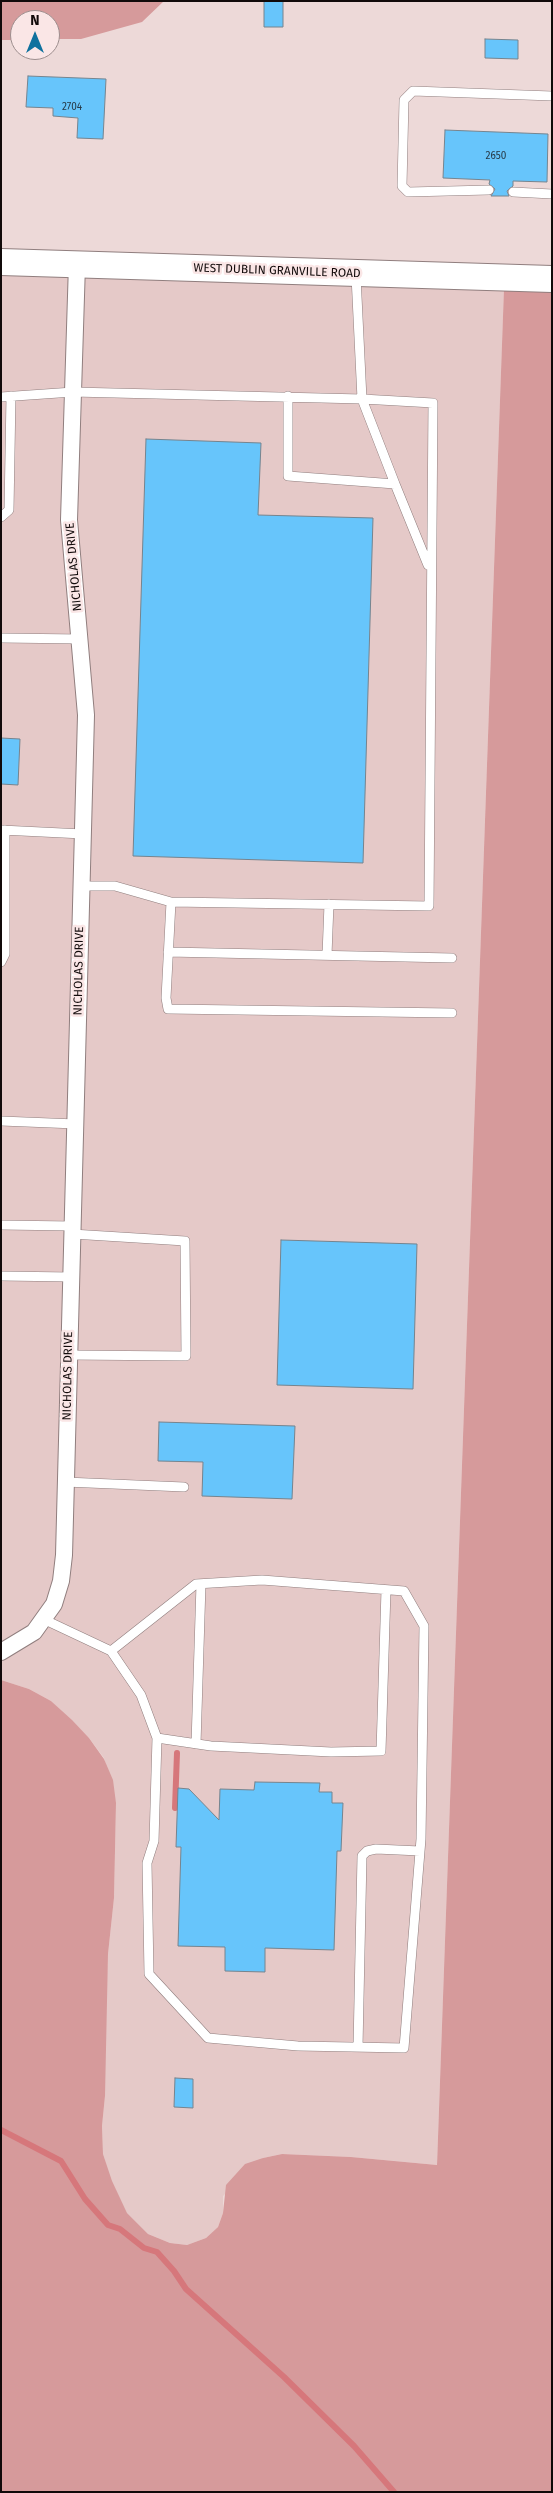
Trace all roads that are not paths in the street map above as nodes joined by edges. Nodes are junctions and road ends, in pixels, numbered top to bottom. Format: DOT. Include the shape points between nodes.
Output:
graph roads {
  1 [pos="552,96"];
  2 [pos="489,190"];
  3 [pos="513,192"];
  4 [pos="552,194"];
  5 [pos="1,262"];
  6 [pos="76,264"];
  7 [pos="356,273"];
  8 [pos="552,279"];
  9 [pos="73,392"];
  10 [pos="12,396"];
  11 [pos="288,396"];
  12 [pos="1,397"];
  13 [pos="362,398"];
  14 [pos="395,484"];
  15 [pos="1,517"];
  16 [pos="430,570"];
  17 [pos="1,638"];
  18 [pos="81,639"];
  19 [pos="3,830"];
  20 [pos="83,834"];
  21 [pos="82,886"];
  22 [pos="171,902"];
  23 [pos="329,904"];
  24 [pos="168,952"];
  25 [pos="327,955"];
  26 [pos="452,958"];
  27 [pos="1,962"];
  28 [pos="452,1013"];
  29 [pos="1,1121"];
  30 [pos="76,1124"];
  31 [pos="1,1225"];
  32 [pos="72,1230"];
  33 [pos="1,1276"];
  34 [pos="71,1277"];
  35 [pos="68,1355"];
  36 [pos="65,1482"];
  37 [pos="184,1487"];
  38 [pos="200,1584"];
  39 [pos="386,1590"];
  40 [pos="43,1619"];
  41 [pos="111,1651"];
  42 [pos="1,1652"];
  43 [pos="157,1738"];
  44 [pos="196,1744"];
  45 [pos="420,1850"];
  46 [pos="358,2046"];
  1 -- 2 [label="lane" via="413,91 404,100 402,186 408,192"];
  3 -- 4 [label="lane"];
  5 -- 6 [label="main road, WEST DUBLIN GRANVILLE ROAD"];
  6 -- 7 [label="main road, WEST DUBLIN GRANVILLE ROAD"];
  6 -- 9 [label="street, NICHOLAS DRIVE"];
  7 -- 8 [label="main road, WEST DUBLIN GRANVILLE ROAD"];
  7 -- 13 [label="lane"];
  9 -- 10 [label="lane"];
  9 -- 11 [label="lane"];
  9 -- 18 [label="street, NICHOLAS DRIVE" via="69,520"];
  10 -- 12 [label="lane"];
  10 -- 15 [label="lane" via="9,510"];
  11 -- 13 [label="lane"];
  11 -- 14 [label="lane" via="288,476"];
  13 -- 14 [label="lane"];
  13 -- 16 [label="lane" via="433,402"];
  14 -- 16 [label="lane"];
  16 -- 23 [label="lane" via="429,906"];
  17 -- 18 [label="lane"];
  18 -- 20 [label="street, NICHOLAS DRIVE" via="86,715"];
  19 -- 20 [label="lane"];
  19 -- 27 [label="lane" via="5,954"];
  20 -- 21 [label="street, NICHOLAS DRIVE"];
  21 -- 22 [label="lane" via="115,886"];
  21 -- 30 [label="street, NICHOLAS DRIVE"];
  22 -- 23 [label="lane"];
  22 -- 24 [label="lane"];
  23 -- 25 [label="lane"];
  24 -- 25 [label="lane"];
  24 -- 28 [label="lane" via="168,1009"];
  25 -- 26 [label="lane"];
  29 -- 30 [label="lane"];
  30 -- 32 [label="street, NICHOLAS DRIVE"];
  31 -- 32 [label="lane"];
  32 -- 34 [label="street, NICHOLAS DRIVE"];
  32 -- 35 [label="lane" via="185,1241 186,1356"];
  33 -- 34 [label="lane"];
  34 -- 35 [label="street, NICHOLAS DRIVE"];
  35 -- 36 [label="street, NICHOLAS DRIVE"];
  36 -- 37 [label="lane"];
  36 -- 40 [label="street, NICHOLAS DRIVE" via="61,1581 54,1604"];
  38 -- 39 [label="lane" via="262,1580"];
  38 -- 41 [label="lane" via="169,1604"];
  38 -- 44 [label="lane"];
  39 -- 44 [label="lane" via="381,1751 332,1752"];
  39 -- 45 [label="lane" via="404,1591 424,1626"];
  40 -- 41 [label="lane"];
  40 -- 42 [label="street, NICHOLAS DRIVE" via="34,1632"];
  41 -- 43 [label="lane" via="141,1695"];
  43 -- 44 [label="lane"];
  43 -- 46 [label="lane" via="154,1841 147,1862 149,1974 208,2038 298,2046"];
  45 -- 46 [label="lane" via="404,2048"];
  45 -- 46 [label="lane" via="376,1849 362,1856"];
}
